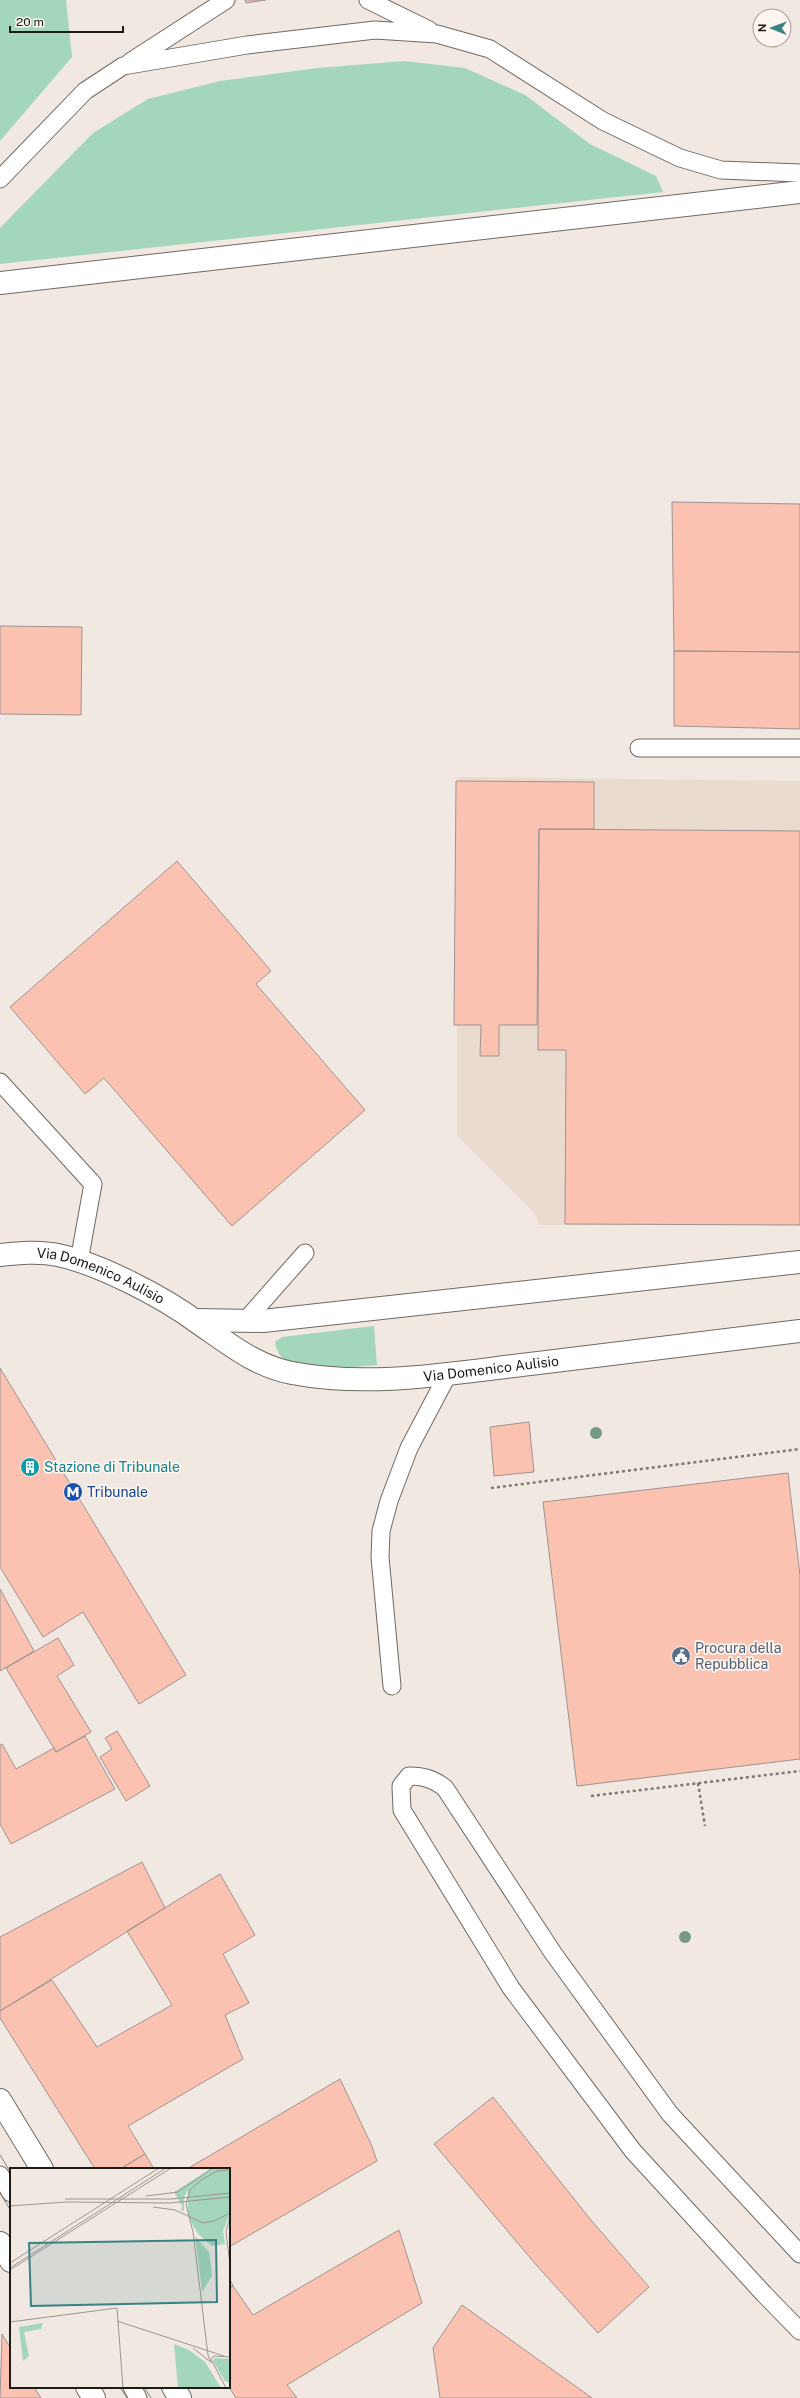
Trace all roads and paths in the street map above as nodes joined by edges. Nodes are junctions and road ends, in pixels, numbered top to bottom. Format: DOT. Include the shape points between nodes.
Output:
graph roads {
  1 [pos="226,0"];
  2 [pos="368,0"];
  3 [pos="437,34"];
  4 [pos="123,66"];
  5 [pos="800,173"];
  6 [pos="0,179"];
  7 [pos="800,192"];
  8 [pos="0,283"];
  9 [pos="639,748"];
  10 [pos="800,748"];
  11 [pos="0,1082"];
  12 [pos="305,1253"];
  13 [pos="0,1255"];
  14 [pos="79,1261"];
  15 [pos="800,1262"];
  16 [pos="195,1320"];
  17 [pos="245,1321"];
  18 [pos="800,1331"];
  19 [pos="448,1374"];
  20 [pos="800,1449"];
  21 [pos="491,1488"];
  22 [pos="392,1686"];
  23 [pos="800,1771"];
  24 [pos="698,1783"];
  25 [pos="591,1796"];
  26 [pos="705,1826"];
  27 [pos="0,2100"];
  28 [pos="41,2168"];
  29 [pos="0,2175"];
  30 [pos="10,2191"];
  31 [pos="0,2243"];
  32 [pos="800,2254"];
  33 [pos="10,2259"];
  34 [pos="800,2331"];
  35 [pos="88,2388"];
  36 [pos="133,2388"];
  37 [pos="174,2388"];
  38 [pos="94,2398"];
  39 [pos="138,2398"];
  40 [pos="180,2398"];
  1 -- 4 [label="lane"];
  2 -- 3 [label="lane"];
  3 -- 4 [label="lane" via="375,30 247,45"];
  3 -- 5 [label="lane" via="490,49 603,121 680,158 721,170"];
  4 -- 6 [label="lane" via="85,91"];
  7 -- 8 [label="main road"];
  9 -- 10 [label="lane"];
  11 -- 14 [label="lane" via="93,1184"];
  12 -- 17 [label="lane"];
  13 -- 14 [label="main road, Via Domenico Aulisio" via="25,1252 57,1254"];
  14 -- 16 [label="main road, Via Domenico Aulisio" via="134,1285"];
  15 -- 17 [label="main road, Via Domenico Aulisio"];
  16 -- 17 [label="main road, Via Domenico Aulisio"];
  16 -- 19 [label="main road, Via Domenico Aulisio" via="253,1361 290,1373 344,1379"];
  18 -- 19 [label="main road, Via Domenico Aulisio"];
  19 -- 22 [label="lane" via="409,1448 389,1500 381,1531 380,1557"];
  20 -- 21 [label="path"];
  23 -- 24 [label="path"];
  24 -- 25 [label="path"];
  24 -- 26 [label="path"];
  27 -- 28 [label="main road"];
  29 -- 30 [label="lane"];
  31 -- 33 [label="main road"];
  32 -- 34 [label="lane" via="670,2114 553,1953 445,1788 434,1780 422,1776 409,1776 401,1786 402,1810 511,1988 632,2151"];
  35 -- 38 [label="main road"];
  36 -- 39 [label="lane"];
  37 -- 40 [label="main road"];
}
